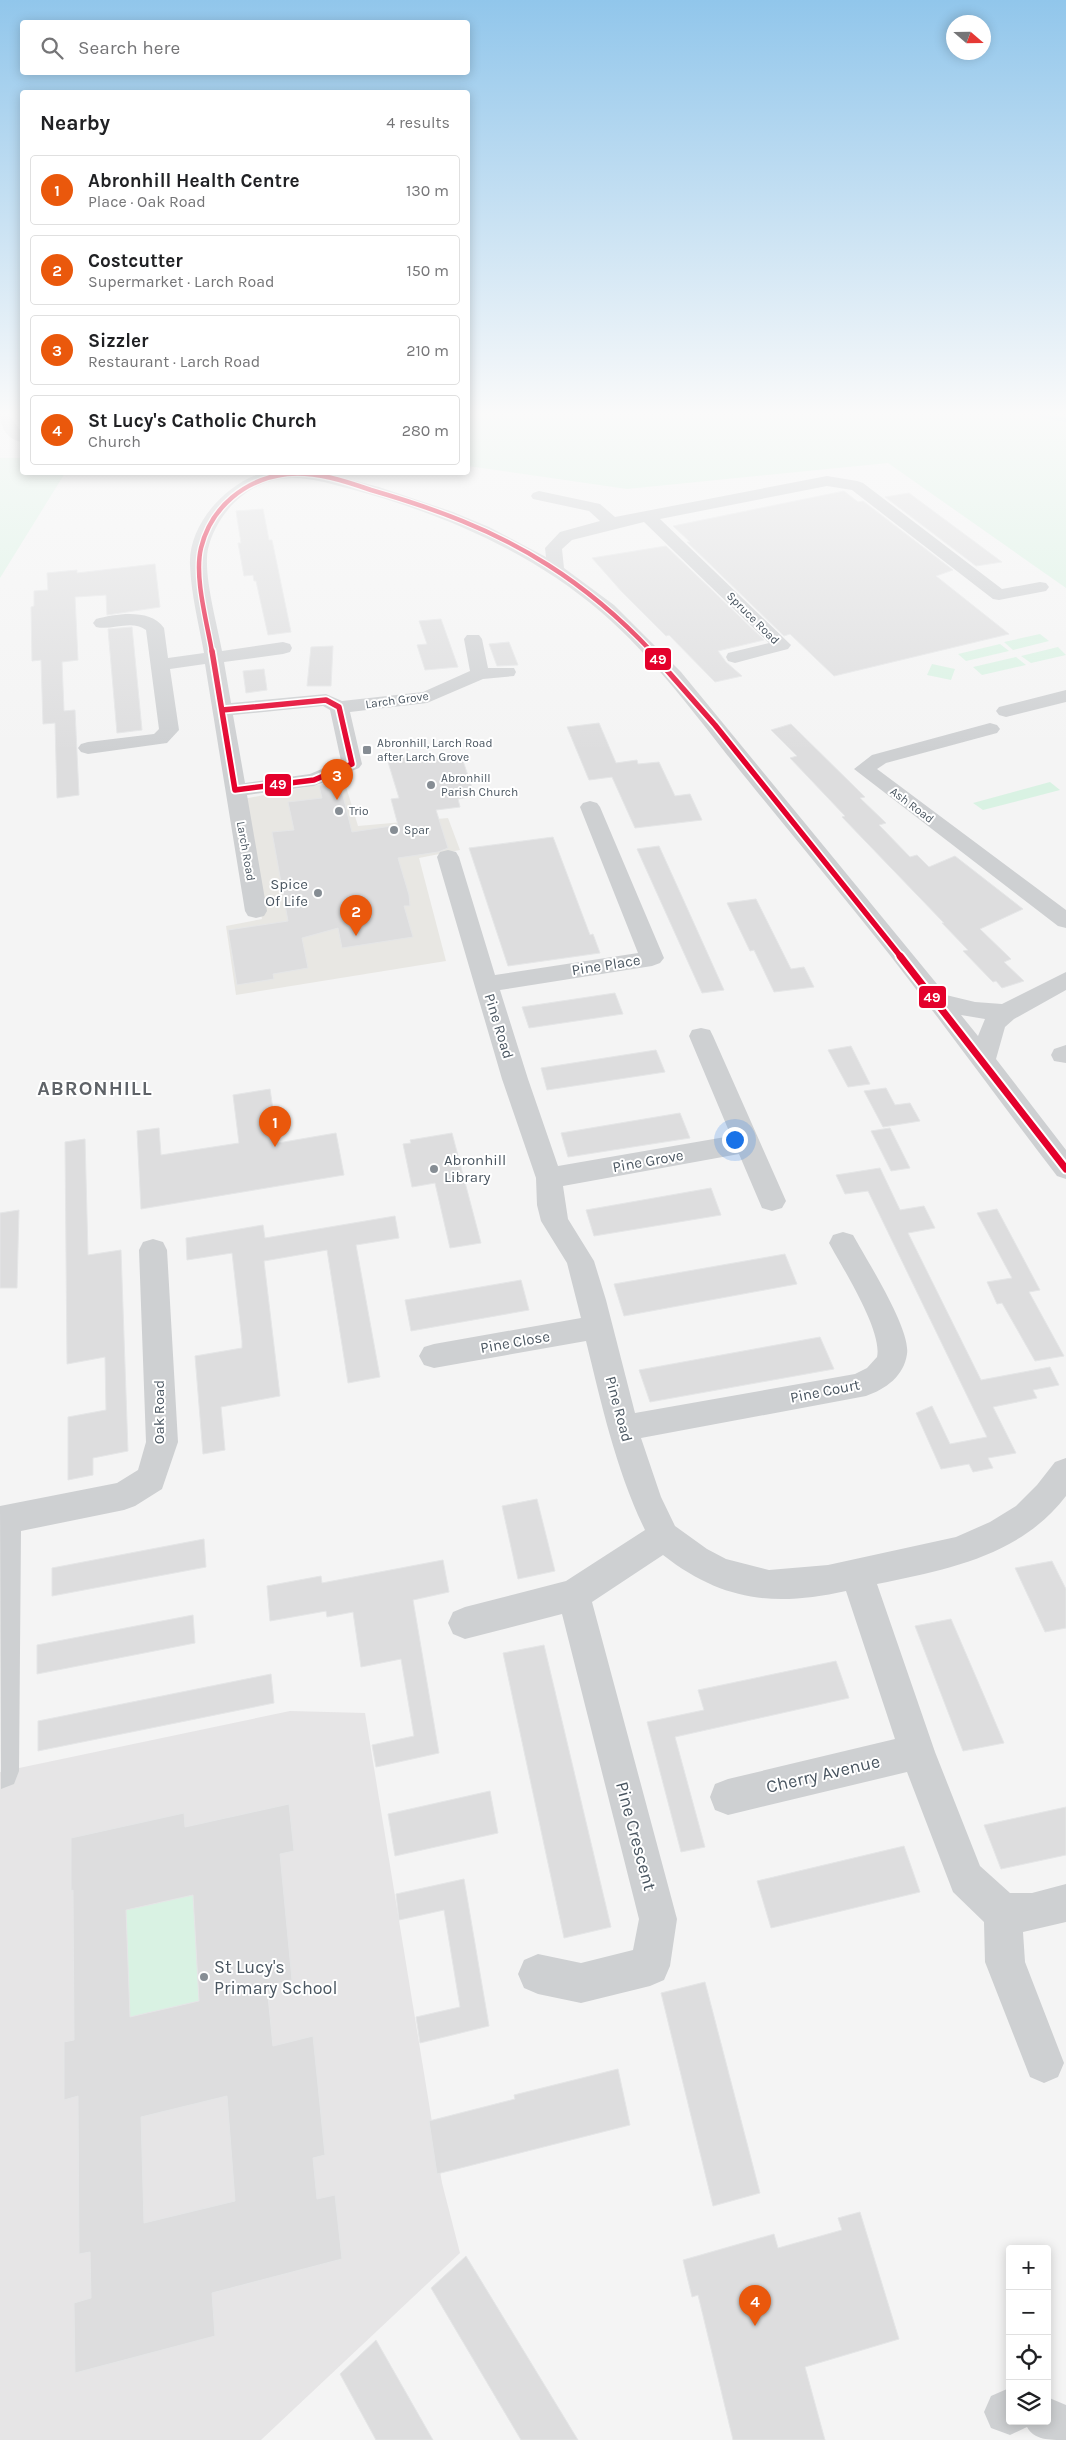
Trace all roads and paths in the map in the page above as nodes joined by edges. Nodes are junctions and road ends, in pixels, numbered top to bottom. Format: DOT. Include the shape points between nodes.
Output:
graph roads {
  1 [pos="210,524"];
  2 [pos="464,524"];
  3 [pos="609,524"];
  4 [pos="655,524"];
  5 [pos="906,524"];
  6 [pos="493,536"];
  7 [pos="566,536"];
  8 [pos="556,570"];
  9 [pos="1040,587"];
  10 [pos="102,623"];
  11 [pos="473,639"];
  12 [pos="283,648"];
  13 [pos="214,657"];
  14 [pos="735,657"];
  15 [pos="162,666"];
  16 [pos="508,672"];
  17 [pos="480,674"];
  18 [pos="1066,696"];
  19 [pos="339,707"];
  20 [pos="222,710"];
  21 [pos="1006,711"];
  22 [pos="990,729"];
  23 [pos="88,748"];
  24 [pos="235,790"];
  25 [pos="590,807"];
  26 [pos="448,857"];
  27 [pos="256,911"];
  28 [pos="1066,921"];
  29 [pos="1066,980"];
  30 [pos="487,984"];
  31 [pos="937,1001"];
  32 [pos="1005,1013"];
  33 [pos="701,1036"];
  34 [pos="983,1060"];
  35 [pos="747,1143"];
  36 [pos="1066,1169"];
  37 [pos="549,1178"];
  38 [pos="772,1201"];
  39 [pos="844,1243"];
  40 [pos="154,1250"];
  41 [pos="597,1327"];
  42 [pos="434,1356"];
  43 [pos="623,1428"];
  44 [pos="1066,1472"];
  45 [pos="2,1521"];
  46 [pos="664,1536"];
  47 [pos="858,1574"];
  48 [pos="574,1595"];
  49 [pos="465,1624"];
  50 [pos="917,1752"];
  51 [pos="1,1771"];
  52 [pos="728,1797"];
  53 [pos="1066,1903"];
  54 [pos="1003,1912"];
  55 [pos="538,1974"];
  56 [pos="1044,2063"];
  57 [pos="1046,2425"];
  58 [pos="1066,2433"];
  1 -- 13 [label="street, Larch Road" via="199,548 198,565"];
  2 -- 6 [label="street, Larch Road"];
  3 -- 7 [label="street"];
  4 -- 14 [label="street, Spruce Road" via="782,646"];
  5 -- 9 [label="street" via="999,595"];
  6 -- 7 [label="street" via="537,539"];
  6 -- 8 [label="street"];
  7 -- 8 [label="street" via="553,548"];
  8 -- 31 [label="street" via="624,622 662,661"];
  10 -- 15 [label="street" via="148,622 155,628"];
  11 -- 17 [label="street"];
  12 -- 13 [label="street"];
  13 -- 15 [label="street"];
  13 -- 20 [label="street, Larch Road"];
  15 -- 23 [label="street" via="169,730 160,739"];
  16 -- 17 [label="street, Larch Grove"];
  17 -- 19 [label="street, Larch Grove" via="427,697"];
  18 -- 21 [label="street"];
  19 -- 20 [label="street" via="326,700"];
  19 -- 24 [label="street" via="352,764 314,780"];
  20 -- 24 [label="street, Larch Road"];
  22 -- 28 [label="street, Ash Road" via="879,759 864,768"];
  24 -- 27 [label="street, Larch Road"];
  25 -- 30 [label="street, Pine Place" via="652,958"];
  26 -- 30 [label="street, Pine Road"];
  29 -- 32 [label="street"];
  30 -- 37 [label="street, Pine Road"];
  31 -- 32 [label="street"];
  31 -- 34 [label="street"];
  32 -- 34 [label="street" via="994,1024"];
  33 -- 35 [label="street"];
  34 -- 36 [label="street"];
  35 -- 37 [label="street, Pine Grove"];
  35 -- 38 [label="street"];
  37 -- 41 [label="street, Pine Road" via="554,1221 580,1261"];
  39 -- 43 [label="street, Pine Court" via="890,1337 893,1351 882,1372 870,1382 840,1389"];
  40 -- 45 [label="street, Oak Road" via="162,1442 151,1479 124,1496"];
  41 -- 42 [label="street, Pine Close"];
  41 -- 43 [label="street, Pine Road"];
  43 -- 46 [label="street, Pine Road" via="646,1499"];
  44 -- 47 [label="street, Pine Road" via="1027,1516 1001,1532 960,1551"];
  45 -- 51 [label="street, Oak Road"];
  46 -- 47 [label="street, Pine Road" via="695,1560 742,1580 778,1584"];
  46 -- 48 [label="street"];
  47 -- 50 [label="street"];
  48 -- 49 [label="street"];
  48 -- 55 [label="street, Pine Crescent" via="658,1919 650,1966 581,1983"];
  50 -- 52 [label="street, Cherry Avenue"];
  50 -- 54 [label="street" via="966,1879"];
  53 -- 54 [label="street" via="1032,1912"];
  54 -- 56 [label="street" via="1005,1962"];
  57 -- 58 [label="street"];
}
